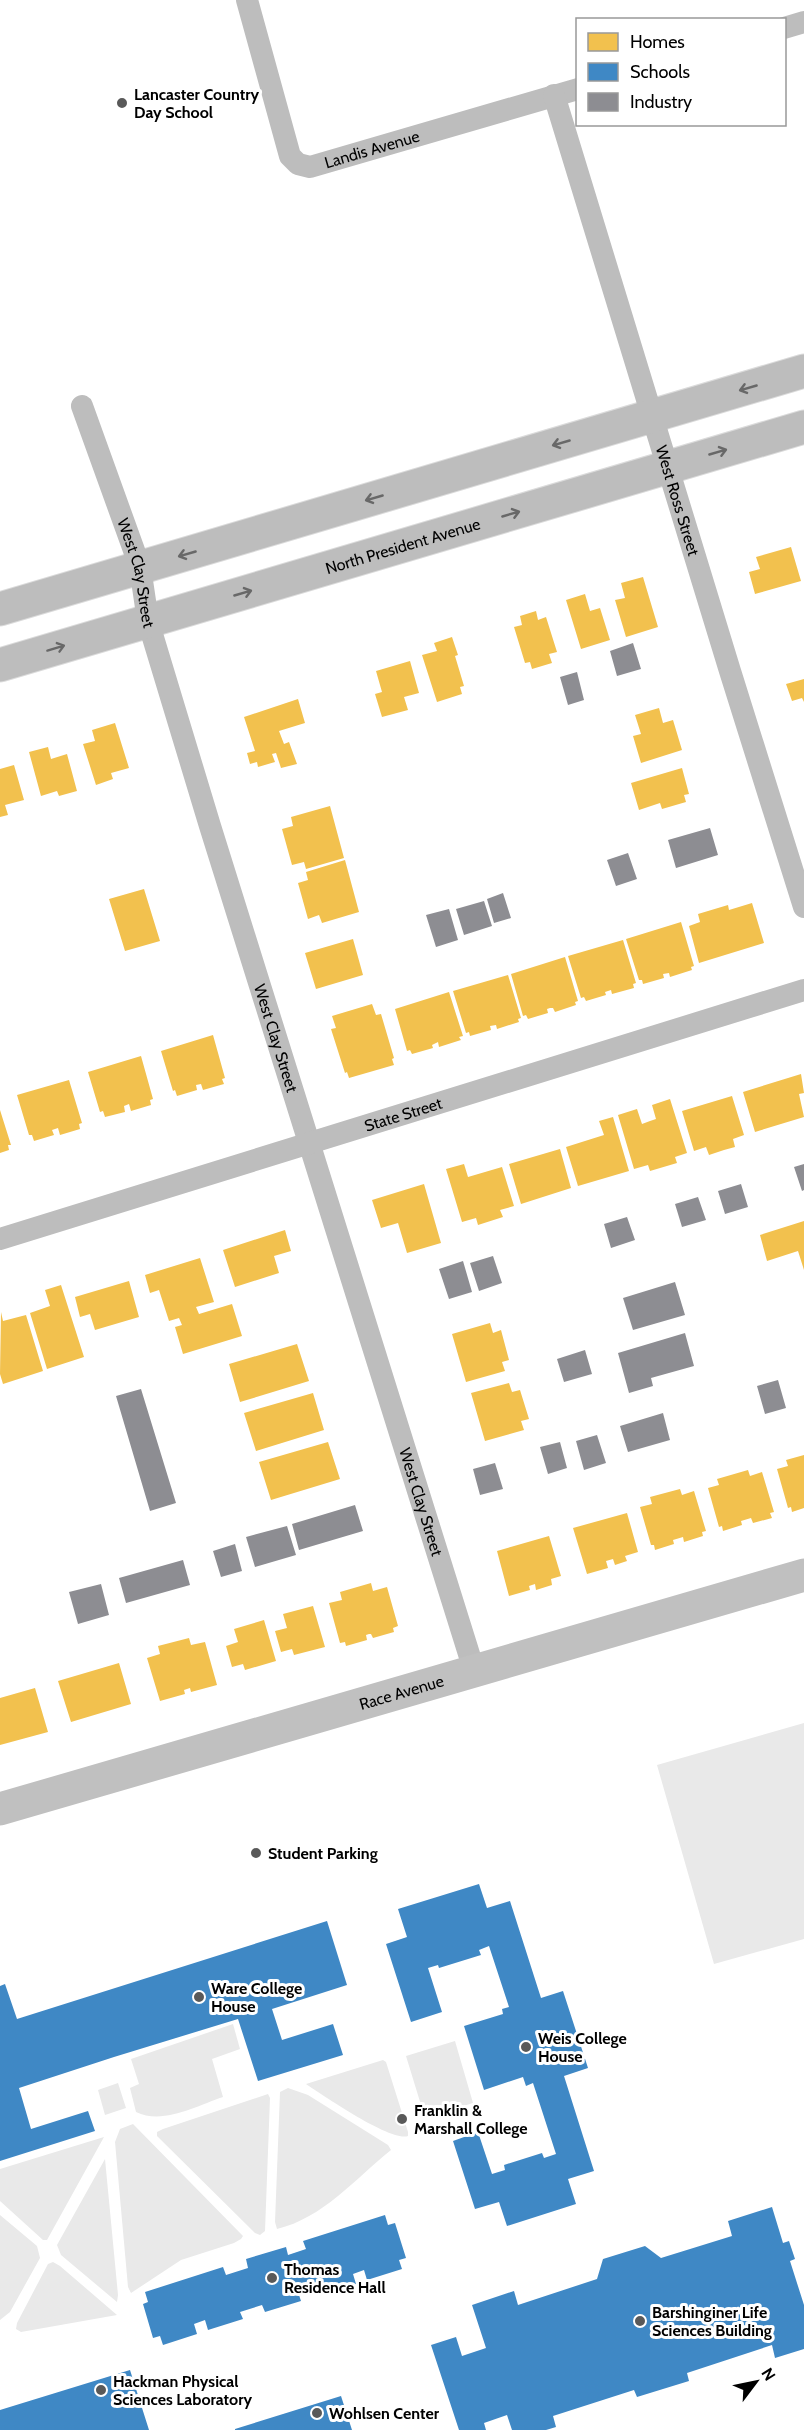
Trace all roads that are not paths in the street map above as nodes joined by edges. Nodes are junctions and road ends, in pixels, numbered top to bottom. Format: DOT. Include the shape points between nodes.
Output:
graph roads {
  1 [pos="247,0"];
  2 [pos="804,22"];
  3 [pos="786,27"];
  4 [pos="576,90"];
  5 [pos="554,95"];
  6 [pos="804,371"];
  7 [pos="82,406"];
  8 [pos="653,416"];
  9 [pos="804,427"];
  10 [pos="668,467"];
  11 [pos="140,567"];
  12 [pos="0,609"];
  13 [pos="148,621"];
  14 [pos="0,665"];
  15 [pos="804,907"];
  16 [pos="804,990"];
  17 [pos="310,1143"];
  18 [pos="0,1239"];
  19 [pos="804,1575"];
  20 [pos="474,1670"];
  21 [pos="0,1809"];
  1 -- 5 [label="street, Landis Avenue" via="290,156 298,164 310,167"];
  2 -- 3 [label="street"];
  4 -- 5 [label="street, Landis Avenue"];
  5 -- 8 [label="street, West Ross Street"];
  6 -- 8 [label="main road, one-way"];
  7 -- 11 [label="street, West Clay Street"];
  8 -- 10 [label="street, West Ross Street"];
  8 -- 11 [label="main road, one-way"];
  10 -- 9 [label="main road, North President Avenue, one-way"];
  13 -- 10 [label="main road, North President Avenue, one-way"];
  10 -- 15 [label="street, West Ross Street"];
  11 -- 12 [label="main road"];
  11 -- 13 [label="street, West Clay Street"];
  14 -- 13 [label="main road, North President Avenue, one-way"];
  13 -- 17 [label="street, West Clay Street"];
  16 -- 17 [label="street, State Street"];
  17 -- 18 [label="street, State Street"];
  17 -- 20 [label="street, West Clay Street"];
  19 -- 20 [label="main road, Race Avenue"];
  20 -- 21 [label="main road, Race Avenue"];
}
